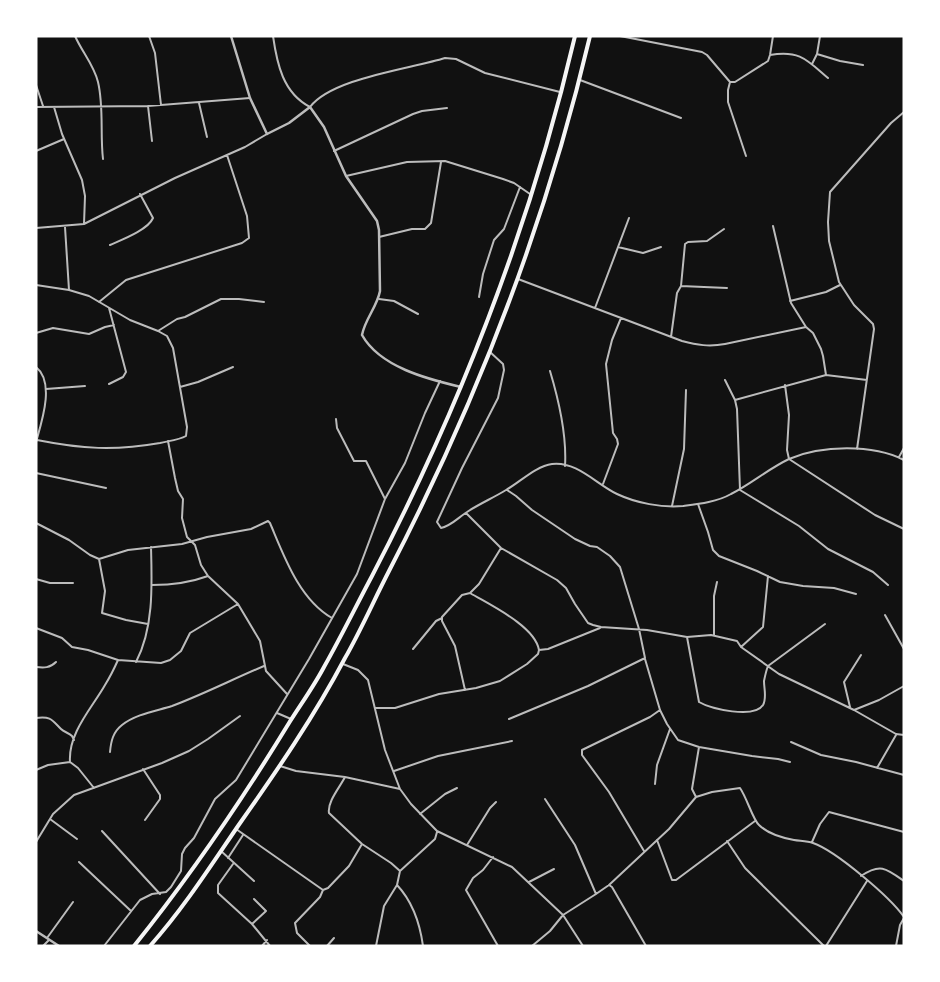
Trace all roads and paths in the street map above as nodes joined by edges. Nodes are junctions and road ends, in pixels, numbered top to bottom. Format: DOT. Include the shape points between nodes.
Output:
graph roads {
  1 [pos="76,36"];
  2 [pos="149,36"];
  3 [pos="230,36"];
  4 [pos="273,36"];
  5 [pos="575,36"];
  6 [pos="590,36"];
  7 [pos="620,36"];
  8 [pos="773,36"];
  9 [pos="820,36"];
  10 [pos="817,54"];
  11 [pos="770,55"];
  12 [pos="812,64"];
  13 [pos="864,65"];
  14 [pos="828,78"];
  15 [pos="580,80"];
  16 [pos="730,82"];
  17 [pos="36,85"];
  18 [pos="562,92"];
  19 [pos="250,98"];
  20 [pos="199,102"];
  21 [pos="162,105"];
  22 [pos="43,106"];
  23 [pos="54,106"];
  24 [pos="148,106"];
  25 [pos="36,107"];
  26 [pos="101,107"];
  27 [pos="310,107"];
  28 [pos="447,108"];
  29 [pos="904,112"];
  30 [pos="680,118"];
  31 [pos="267,134"];
  32 [pos="207,137"];
  33 [pos="65,139"];
  34 [pos="152,140"];
  35 [pos="36,151"];
  36 [pos="334,151"];
  37 [pos="227,155"];
  38 [pos="746,156"];
  39 [pos="103,159"];
  40 [pos="441,161"];
  41 [pos="346,176"];
  42 [pos="520,187"];
  43 [pos="140,194"];
  44 [pos="532,195"];
  45 [pos="629,218"];
  46 [pos="84,224"];
  47 [pos="65,226"];
  48 [pos="773,226"];
  49 [pos="36,228"];
  50 [pos="724,229"];
  51 [pos="379,237"];
  52 [pos="110,246"];
  53 [pos="618,247"];
  54 [pos="661,247"];
  55 [pos="518,280"];
  56 [pos="841,285"];
  57 [pos="36,286"];
  58 [pos="681,286"];
  59 [pos="727,288"];
  60 [pos="69,290"];
  61 [pos="479,297"];
  62 [pos="379,299"];
  63 [pos="790,301"];
  64 [pos="99,302"];
  65 [pos="264,302"];
  66 [pos="110,308"];
  67 [pos="595,308"];
  68 [pos="418,314"];
  69 [pos="621,318"];
  70 [pos="114,325"];
  71 [pos="806,327"];
  72 [pos="158,331"];
  73 [pos="36,333"];
  74 [pos="671,337"];
  75 [pos="490,352"];
  76 [pos="36,367"];
  77 [pos="233,367"];
  78 [pos="550,371"];
  79 [pos="826,375"];
  80 [pos="725,380"];
  81 [pos="867,380"];
  82 [pos="440,381"];
  83 [pos="109,384"];
  84 [pos="785,385"];
  85 [pos="85,386"];
  86 [pos="461,386"];
  87 [pos="180,387"];
  88 [pos="46,388"];
  89 [pos="686,390"];
  90 [pos="735,400"];
  91 [pos="336,419"];
  92 [pos="36,441"];
  93 [pos="168,441"];
  94 [pos="904,448"];
  95 [pos="857,449"];
  96 [pos="898,457"];
  97 [pos="789,460"];
  98 [pos="904,460"];
  99 [pos="566,466"];
  100 [pos="36,473"];
  101 [pos="602,485"];
  102 [pos="106,488"];
  103 [pos="507,490"];
  104 [pos="740,490"];
  105 [pos="385,499"];
  106 [pos="698,504"];
  107 [pos="672,506"];
  108 [pos="466,513"];
  109 [pos="36,523"];
  110 [pos="904,529"];
  111 [pos="191,541"];
  112 [pos="151,547"];
  113 [pos="501,548"];
  114 [pos="99,558"];
  115 [pos="208,576"];
  116 [pos="768,576"];
  117 [pos="36,579"];
  118 [pos="717,582"];
  119 [pos="73,583"];
  120 [pos="888,584"];
  121 [pos="152,585"];
  122 [pos="470,593"];
  123 [pos="856,594"];
  124 [pos="238,604"];
  125 [pos="885,615"];
  126 [pos="442,617"];
  127 [pos="332,618"];
  128 [pos="148,624"];
  129 [pos="825,624"];
  130 [pos="601,627"];
  131 [pos="36,628"];
  132 [pos="639,629"];
  133 [pos="714,635"];
  134 [pos="687,636"];
  135 [pos="741,647"];
  136 [pos="413,648"];
  137 [pos="904,649"];
  138 [pos="539,650"];
  139 [pos="861,655"];
  140 [pos="645,658"];
  141 [pos="118,660"];
  142 [pos="56,662"];
  143 [pos="136,662"];
  144 [pos="342,664"];
  145 [pos="264,666"];
  146 [pos="768,666"];
  147 [pos="36,668"];
  148 [pos="904,686"];
  149 [pos="465,690"];
  150 [pos="287,694"];
  151 [pos="375,708"];
  152 [pos="850,708"];
  153 [pos="660,710"];
  154 [pos="854,710"];
  155 [pos="277,713"];
  156 [pos="240,716"];
  157 [pos="36,718"];
  158 [pos="509,719"];
  159 [pos="292,720"];
  160 [pos="670,729"];
  161 [pos="896,734"];
  162 [pos="904,735"];
  163 [pos="74,740"];
  164 [pos="512,741"];
  165 [pos="792,742"];
  166 [pos="699,747"];
  167 [pos="110,752"];
  168 [pos="70,762"];
  169 [pos="790,762"];
  170 [pos="280,766"];
  171 [pos="877,768"];
  172 [pos="143,769"];
  173 [pos="36,770"];
  174 [pos="394,771"];
  175 [pos="904,776"];
  176 [pos="345,777"];
  177 [pos="655,784"];
  178 [pos="94,788"];
  179 [pos="456,788"];
  180 [pos="400,789"];
  181 [pos="696,797"];
  182 [pos="546,799"];
  183 [pos="496,802"];
  184 [pos="420,814"];
  185 [pos="50,819"];
  186 [pos="145,820"];
  187 [pos="755,821"];
  188 [pos="236,829"];
  189 [pos="102,831"];
  190 [pos="438,831"];
  191 [pos="904,832"];
  192 [pos="243,834"];
  193 [pos="77,839"];
  194 [pos="656,839"];
  195 [pos="726,841"];
  196 [pos="36,842"];
  197 [pos="812,842"];
  198 [pos="362,844"];
  199 [pos="467,845"];
  200 [pos="644,851"];
  201 [pos="221,852"];
  202 [pos="493,857"];
  203 [pos="228,858"];
  204 [pos="79,862"];
  205 [pos="233,864"];
  206 [pos="554,869"];
  207 [pos="400,871"];
  208 [pos="861,876"];
  209 [pos="903,880"];
  210 [pos="867,881"];
  211 [pos="254,882"];
  212 [pos="529,882"];
  213 [pos="397,885"];
  214 [pos="609,885"];
  215 [pos="324,890"];
  216 [pos="160,894"];
  217 [pos="596,894"];
  218 [pos="254,899"];
  219 [pos="73,902"];
  220 [pos="130,911"];
  221 [pos="563,915"];
  222 [pos="904,918"];
  223 [pos="252,924"];
  224 [pos="36,932"];
  225 [pos="334,938"];
  226 [pos="48,939"];
  227 [pos="267,940"];
  228 [pos="44,946"];
  229 [pos="59,946"];
  230 [pos="104,946"];
  231 [pos="134,946"];
  232 [pos="150,946"];
  233 [pos="262,946"];
  234 [pos="270,946"];
  235 [pos="310,946"];
  236 [pos="327,946"];
  237 [pos="376,946"];
  238 [pos="423,946"];
  239 [pos="498,946"];
  240 [pos="532,946"];
  241 [pos="583,946"];
  242 [pos="646,946"];
  243 [pos="825,946"];
  244 [pos="896,946"];
  1 -- 26 [label="street" via="98,80"];
  2 -- 21 [label="street" via="155,53"];
  3 -- 19 [label="street"];
  4 -- 27 [label="street" via="280,71 288,89 299,102"];
  5 -- 18 [label="highway"];
  6 -- 15 [label="highway"];
  7 -- 16 [label="street" via="702,52"];
  8 -- 11 [label="street"];
  9 -- 10 [label="street"];
  10 -- 12 [label="street"];
  10 -- 13 [label="street"];
  11 -- 12 [label="street" via="791,53"];
  11 -- 16 [label="street" via="768,61"];
  12 -- 14 [label="street"];
  15 -- 30 [label="street"];
  15 -- 55 [label="highway"];
  16 -- 38 [label="street" via="728,102"];
  17 -- 22 [label="street"];
  18 -- 27 [label="street" via="485,74 456,59 445,58 350,82 322,96"];
  18 -- 44 [label="highway"];
  19 -- 20 [label="street"];
  19 -- 31 [label="street"];
  20 -- 21 [label="street"];
  20 -- 32 [label="street"];
  21 -- 24 [label="street"];
  22 -- 23 [label="street"];
  22 -- 25 [label="street"];
  23 -- 26 [label="street"];
  23 -- 33 [label="street"];
  24 -- 26 [label="street"];
  24 -- 34 [label="street"];
  26 -- 39 [label="street"];
  27 -- 31 [label="street"];
  27 -- 36 [label="street" via="324,127"];
  28 -- 36 [label="street" via="413,114"];
  29 -- 56 [label="street" via="830,192 829,241"];
  31 -- 37 [label="street"];
  33 -- 35 [label="street"];
  33 -- 46 [label="street" via="86,196"];
  36 -- 41 [label="street"];
  37 -- 43 [label="street"];
  37 -- 64 [label="street" via="247,216 249,238 126,280"];
  40 -- 41 [label="street" via="407,162"];
  40 -- 42 [label="street"];
  40 -- 51 [label="street" via="429,227"];
  41 -- 51 [label="street" via="377,221"];
  42 -- 44 [label="street"];
  42 -- 61 [label="street" via="504,229 494,240"];
  43 -- 46 [label="street"];
  43 -- 52 [label="street" via="152,222"];
  44 -- 86 [label="highway"];
  45 -- 53 [label="street"];
  46 -- 47 [label="street"];
  47 -- 49 [label="street"];
  47 -- 60 [label="street"];
  48 -- 63 [label="street"];
  50 -- 58 [label="street" via="707,240 685,244"];
  51 -- 62 [label="street"];
  53 -- 54 [label="street" via="639,253"];
  53 -- 67 [label="street"];
  55 -- 67 [label="street"];
  55 -- 75 [label="highway"];
  56 -- 63 [label="street"];
  56 -- 81 [label="street" via="854,305 873,324"];
  57 -- 60 [label="street"];
  58 -- 59 [label="street"];
  58 -- 74 [label="street" via="677,293"];
  60 -- 64 [label="street"];
  62 -- 68 [label="street" via="394,301"];
  62 -- 82 [label="street" via="364,328 362,335 366,341 378,355 394,365"];
  63 -- 71 [label="street"];
  64 -- 66 [label="street"];
  65 -- 72 [label="street" via="220,299"];
  66 -- 70 [label="street"];
  66 -- 72 [label="street"];
  67 -- 69 [label="street"];
  69 -- 74 [label="street"];
  69 -- 101 [label="street" via="606,364 613,433 618,444"];
  70 -- 73 [label="street" via="89,334 53,328"];
  70 -- 83 [label="street" via="126,372"];
  71 -- 74 [label="street" via="712,346"];
  71 -- 79 [label="street" via="821,349"];
  72 -- 87 [label="street" via="167,336 173,348"];
  75 -- 108 [label="street" via="503,364 498,398 462,468 438,526 446,527"];
  75 -- 144 [label="highway" via="450,448"];
  76 -- 88 [label="street" via="44,375"];
  77 -- 87 [label="street"];
  78 -- 99 [label="street" via="563,424"];
  79 -- 81 [label="street"];
  79 -- 84 [label="street"];
  80 -- 90 [label="street"];
  81 -- 95 [label="street"];
  82 -- 86 [label="street"];
  82 -- 105 [label="street" via="405,463"];
  84 -- 90 [label="street"];
  84 -- 97 [label="street"];
  85 -- 88 [label="street"];
  86 -- 159 [label="highway" via="430,461 394,534 324,668"];
  87 -- 93 [label="street" via="187,432 183,438"];
  88 -- 92 [label="street"];
  89 -- 107 [label="street" via="684,449"];
  90 -- 104 [label="street"];
  91 -- 105 [label="street" via="337,428 354,461 366,461"];
  92 -- 93 [label="street" via="110,449"];
  93 -- 111 [label="street" via="183,499 182,518"];
  94 -- 96 [label="street"];
  95 -- 96 [label="street"];
  95 -- 97 [label="street" via="804,454"];
  96 -- 98 [label="street"];
  97 -- 104 [label="street" via="758,476"];
  97 -- 110 [label="street" via="875,515"];
  99 -- 101 [label="street" via="581,471"];
  99 -- 103 [label="street" via="546,465"];
  100 -- 102 [label="street"];
  101 -- 107 [label="street" via="632,499"];
  103 -- 108 [label="street"];
  103 -- 132 [label="street" via="576,539 610,556 620,567"];
  104 -- 106 [label="street"];
  104 -- 120 [label="street" via="799,526 828,549"];
  105 -- 127 [label="street" via="356,574"];
  106 -- 107 [label="street"];
  106 -- 116 [label="street" via="714,553"];
  108 -- 113 [label="street"];
  109 -- 114 [label="street"];
  111 -- 112 [label="street"];
  111 -- 115 [label="street"];
  111 -- 127 [label="street" via="251,528 268,521 296,580 315,606"];
  112 -- 114 [label="street"];
  112 -- 121 [label="street"];
  113 -- 122 [label="street"];
  113 -- 130 [label="street" via="557,580 566,588 588,623"];
  114 -- 128 [label="street" via="105,591 102,613"];
  115 -- 121 [label="street" via="181,584"];
  115 -- 124 [label="street"];
  116 -- 123 [label="street" via="792,585 834,588"];
  116 -- 135 [label="street" via="763,627"];
  117 -- 119 [label="street"];
  118 -- 133 [label="street"];
  121 -- 128 [label="street"];
  122 -- 126 [label="street" via="462,595"];
  122 -- 138 [label="street" via="521,624"];
  124 -- 143 [label="street" via="190,633 181,651 170,660"];
  124 -- 145 [label="street" via="260,640"];
  125 -- 137 [label="street"];
  126 -- 136 [label="street"];
  126 -- 149 [label="street" via="455,646"];
  127 -- 150 [label="street"];
  128 -- 143 [label="street"];
  129 -- 146 [label="street"];
  130 -- 132 [label="street"];
  130 -- 138 [label="street"];
  131 -- 141 [label="street" via="56,635 72,647"];
  132 -- 134 [label="street"];
  132 -- 140 [label="street"];
  133 -- 134 [label="street"];
  133 -- 135 [label="street" via="737,641"];
  134 -- 146 [label="street" via="697,698 704,705 733,712 759,709 764,703"];
  135 -- 146 [label="street"];
  138 -- 149 [label="street" via="527,664 500,681"];
  139 -- 152 [label="street" via="844,682"];
  140 -- 153 [label="street"];
  140 -- 158 [label="street"];
  141 -- 143 [label="street"];
  141 -- 163 [label="street" via="85,714"];
  142 -- 147 [label="street"];
  144 -- 151 [label="street" via="358,670 368,680"];
  144 -- 170 [label="highway"];
  145 -- 150 [label="street"];
  145 -- 167 [label="street" via="172,706 137,716 116,730"];
  146 -- 152 [label="street"];
  148 -- 154 [label="street"];
  149 -- 151 [label="street" via="439,694 395,708"];
  150 -- 155 [label="street"];
  151 -- 174 [label="street" via="382,742"];
  152 -- 154 [label="street"];
  153 -- 160 [label="street"];
  153 -- 200 [label="street" via="582,750 582,755 609,792"];
  154 -- 161 [label="street"];
  155 -- 159 [label="street"];
  155 -- 216 [label="street" via="236,780 215,799 185,848 177,879"];
  156 -- 172 [label="street" via="189,751"];
  157 -- 163 [label="street" via="46,717 55,721"];
  159 -- 231 [label="highway" via="216,836"];
  160 -- 166 [label="street" via="678,740"];
  160 -- 177 [label="street" via="657,765"];
  161 -- 162 [label="street"];
  161 -- 171 [label="street"];
  163 -- 168 [label="street"];
  164 -- 174 [label="street" via="438,756"];
  165 -- 171 [label="street" via="821,755"];
  166 -- 169 [label="street"];
  166 -- 181 [label="street" via="692,789"];
  168 -- 173 [label="street" via="48,764"];
  168 -- 178 [label="street"];
  170 -- 176 [label="street"];
  170 -- 188 [label="highway"];
  171 -- 175 [label="street"];
  172 -- 178 [label="street"];
  172 -- 186 [label="street" via="160,796"];
  174 -- 180 [label="street"];
  176 -- 180 [label="street"];
  176 -- 198 [label="street" via="328,809 329,813"];
  178 -- 185 [label="street" via="74,795"];
  179 -- 184 [label="street"];
  180 -- 184 [label="street"];
  181 -- 187 [label="street" via="740,788"];
  181 -- 194 [label="street"];
  182 -- 217 [label="street" via="575,845"];
  183 -- 199 [label="street"];
  184 -- 190 [label="street"];
  185 -- 193 [label="street"];
  185 -- 196 [label="street"];
  187 -- 195 [label="street"];
  187 -- 197 [label="street" via="760,827 780,836"];
  188 -- 192 [label="street"];
  188 -- 201 [label="highway"];
  189 -- 216 [label="street"];
  190 -- 199 [label="street"];
  190 -- 207 [label="street" via="435,839"];
  191 -- 197 [label="street" via="829,812"];
  192 -- 203 [label="street"];
  192 -- 215 [label="street"];
  194 -- 195 [label="street" via="672,880 682,876"];
  194 -- 200 [label="street"];
  195 -- 243 [label="street" via="745,868"];
  197 -- 208 [label="street" via="844,861"];
  198 -- 207 [label="street"];
  198 -- 215 [label="street" via="349,866"];
  199 -- 202 [label="street"];
  200 -- 214 [label="street"];
  201 -- 203 [label="street"];
  201 -- 232 [label="highway"];
  202 -- 212 [label="street" via="512,867"];
  202 -- 239 [label="street" via="472,878 466,890"];
  203 -- 205 [label="street"];
  204 -- 220 [label="street"];
  205 -- 211 [label="street"];
  205 -- 223 [label="street" via="218,885 218,893"];
  206 -- 212 [label="street"];
  207 -- 213 [label="street"];
  208 -- 209 [label="street" via="879,867"];
  208 -- 210 [label="street"];
  210 -- 222 [label="street" via="896,906"];
  210 -- 243 [label="street"];
  212 -- 221 [label="street"];
  213 -- 237 [label="street" via="384,906"];
  213 -- 238 [label="street" via="417,917"];
  214 -- 217 [label="street"];
  214 -- 242 [label="street"];
  215 -- 235 [label="street" via="295,923 297,933"];
  216 -- 220 [label="street" via="145,896"];
  217 -- 221 [label="street"];
  218 -- 223 [label="street" via="266,911"];
  219 -- 226 [label="street"];
  220 -- 230 [label="street"];
  221 -- 240 [label="street"];
  221 -- 241 [label="street"];
  222 -- 244 [label="street"];
  223 -- 227 [label="street"];
  224 -- 226 [label="street"];
  225 -- 236 [label="street"];
  226 -- 228 [label="street"];
  226 -- 229 [label="street"];
  227 -- 233 [label="street"];
  227 -- 234 [label="street"];
}
